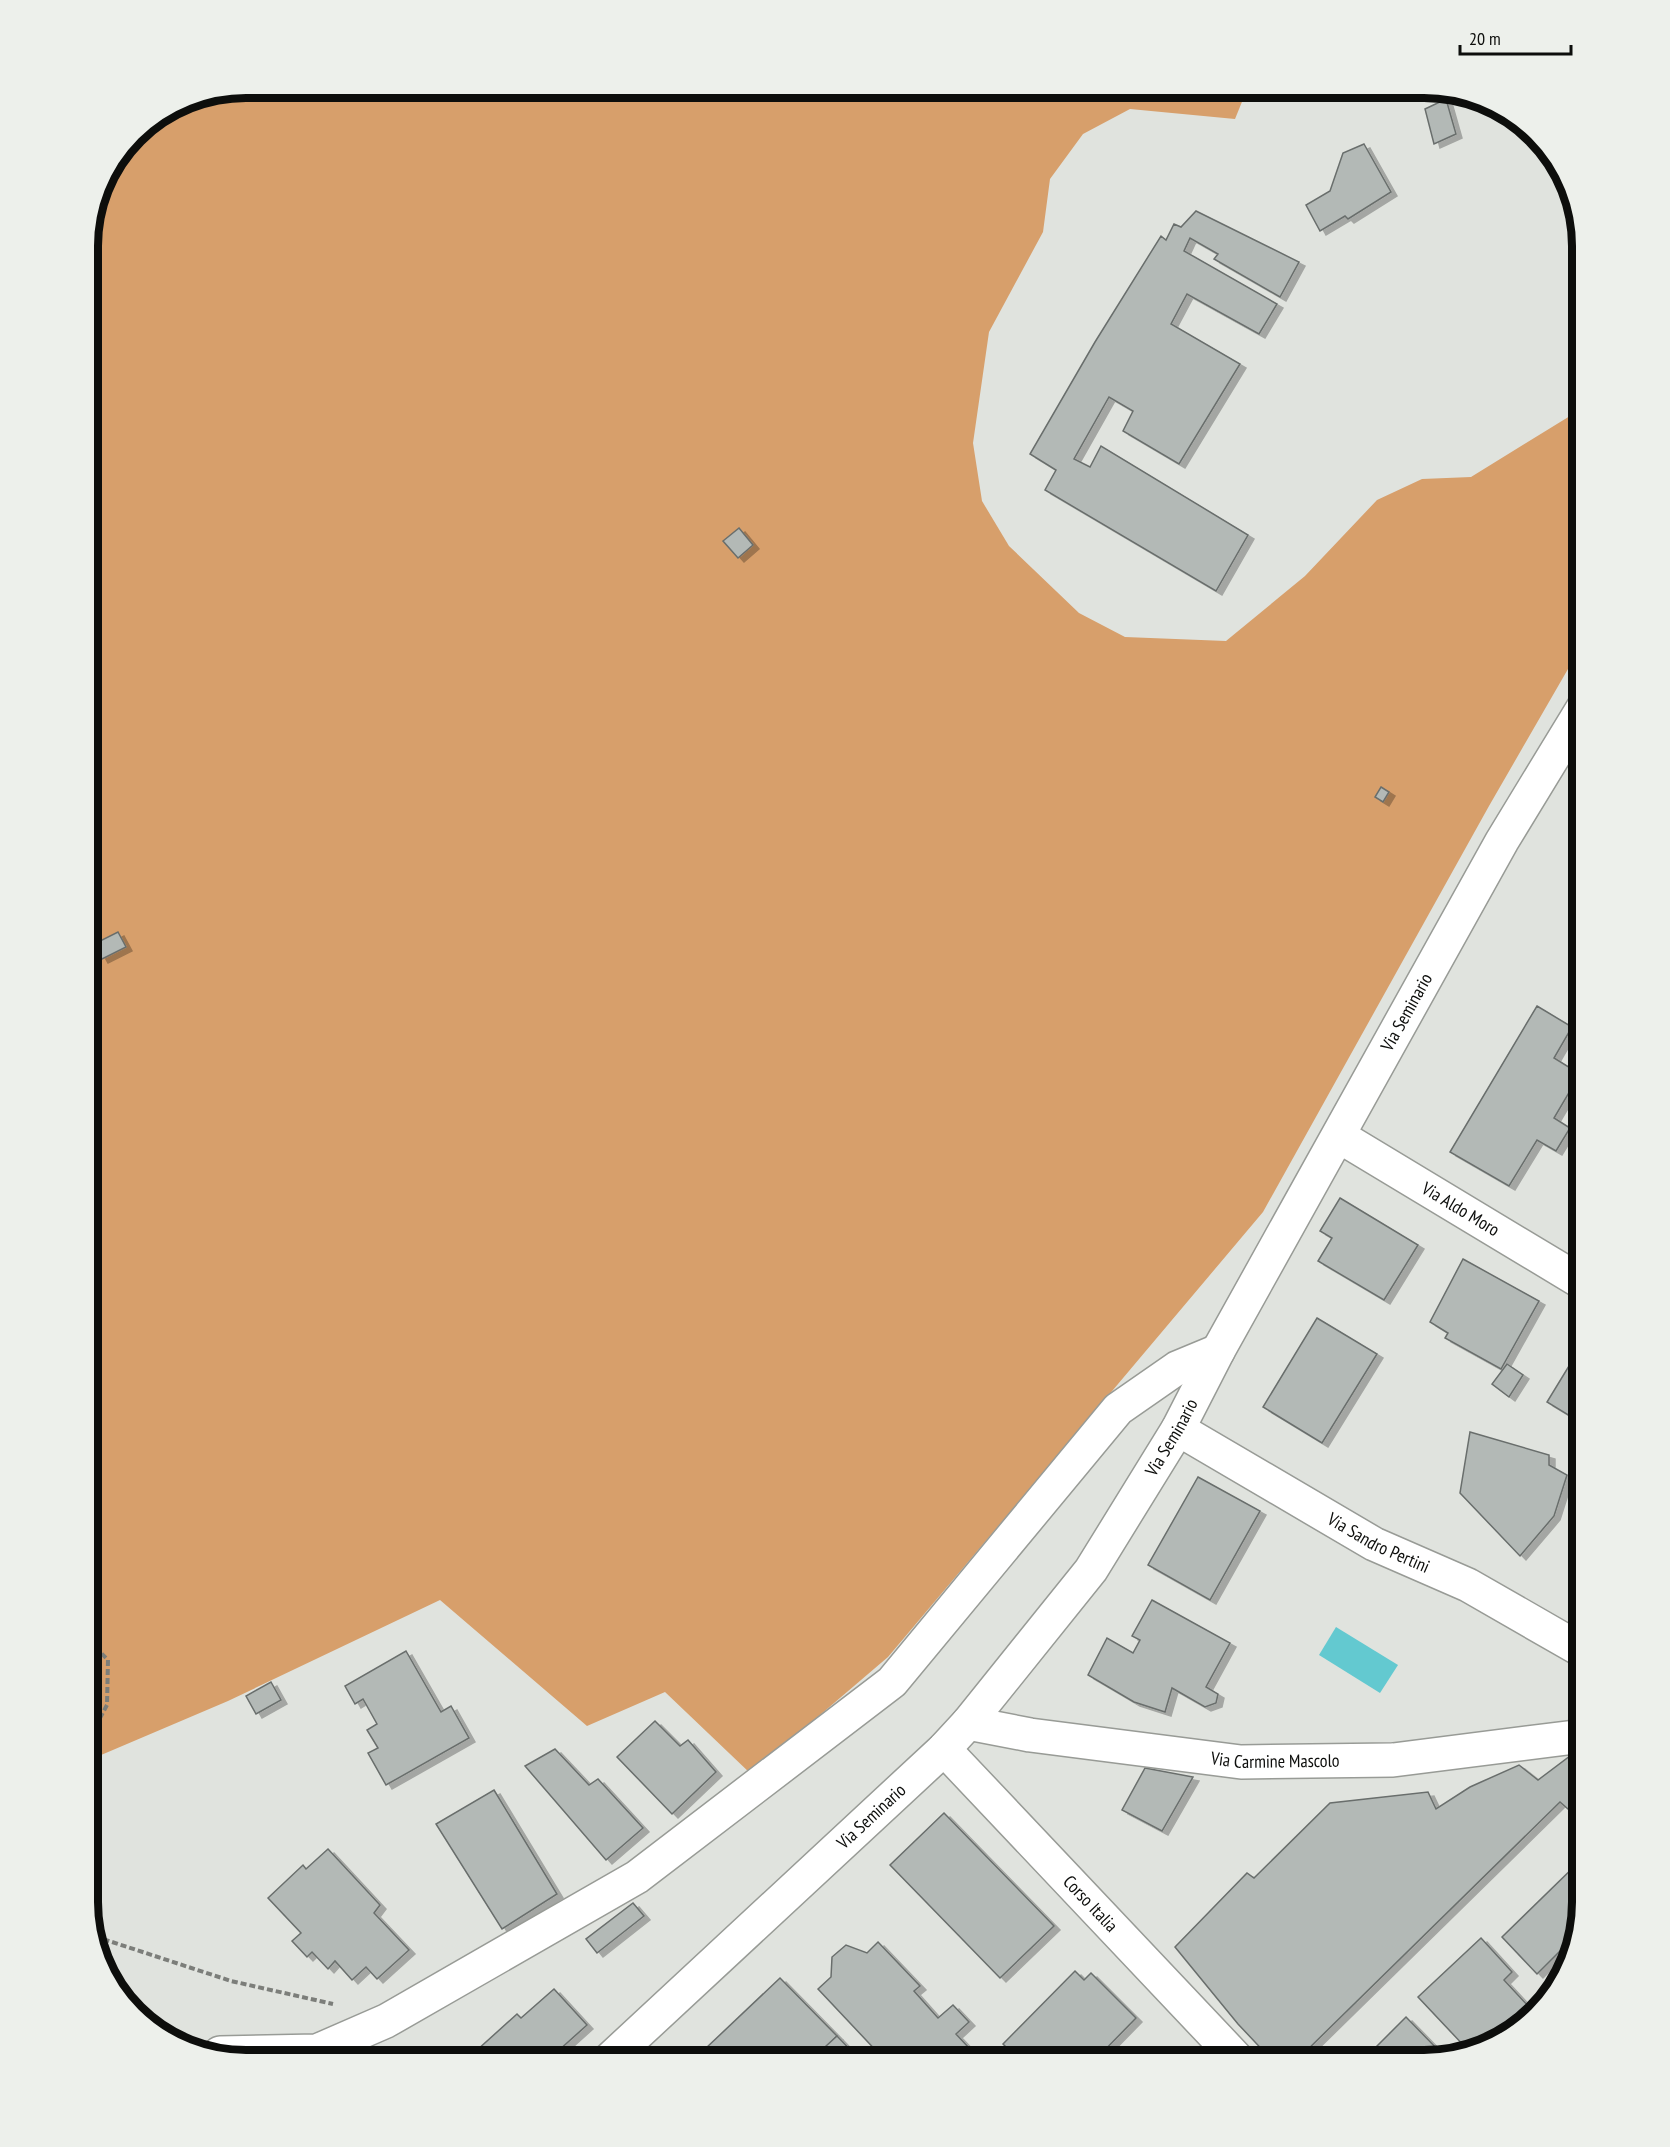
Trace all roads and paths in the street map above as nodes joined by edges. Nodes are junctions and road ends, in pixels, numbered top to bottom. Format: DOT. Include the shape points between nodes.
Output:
graph roads {
  1 [pos="1572,726"];
  2 [pos="1339,1136"];
  3 [pos="1572,1276"];
  4 [pos="1218,1351"];
  5 [pos="1178,1429"];
  6 [pos="1572,1645"];
  7 [pos="97,1649"];
  8 [pos="97,1723"];
  9 [pos="968,1724"];
  10 [pos="1572,1737"];
  11 [pos="944,1749"];
  12 [pos="98,1913"];
  13 [pos="103,1940"];
  14 [pos="103,1940"];
  15 [pos="386,2021"];
  16 [pos="319,2050"];
  17 [pos="620,2050"];
  18 [pos="1229,2050"];
  1 -- 2 [label="street, Via Seminario" via="1502,841"];
  2 -- 3 [label="street, Via Aldo Moro"];
  2 -- 4 [label="street, Via Seminario"];
  4 -- 5 [label="street, Via Seminario"];
  4 -- 15 [label="street" via="1177,1368 1118,1409 892,1682 637,1877"];
  5 -- 6 [label="street, Via Sandro Pertini" via="1374,1544 1468,1585"];
  5 -- 9 [label="street, Via Seminario" via="1091,1570"];
  7 -- 8 [label="path" via="108,1660 107,1705"];
  9 -- 10 [label="street, Via Carmine Mascolo" via="1030,1736 1241,1762 1393,1760"];
  9 -- 11 [label="street, Via Seminario"];
  11 -- 17 [label="street, Via Seminario"];
  11 -- 18 [label="street, Corso Italia"];
  12 -- 13 [label="path"];
  14 -- 15 [label="path" via="231,1981 332,2003"];
  15 -- 16 [label="street"];
}
